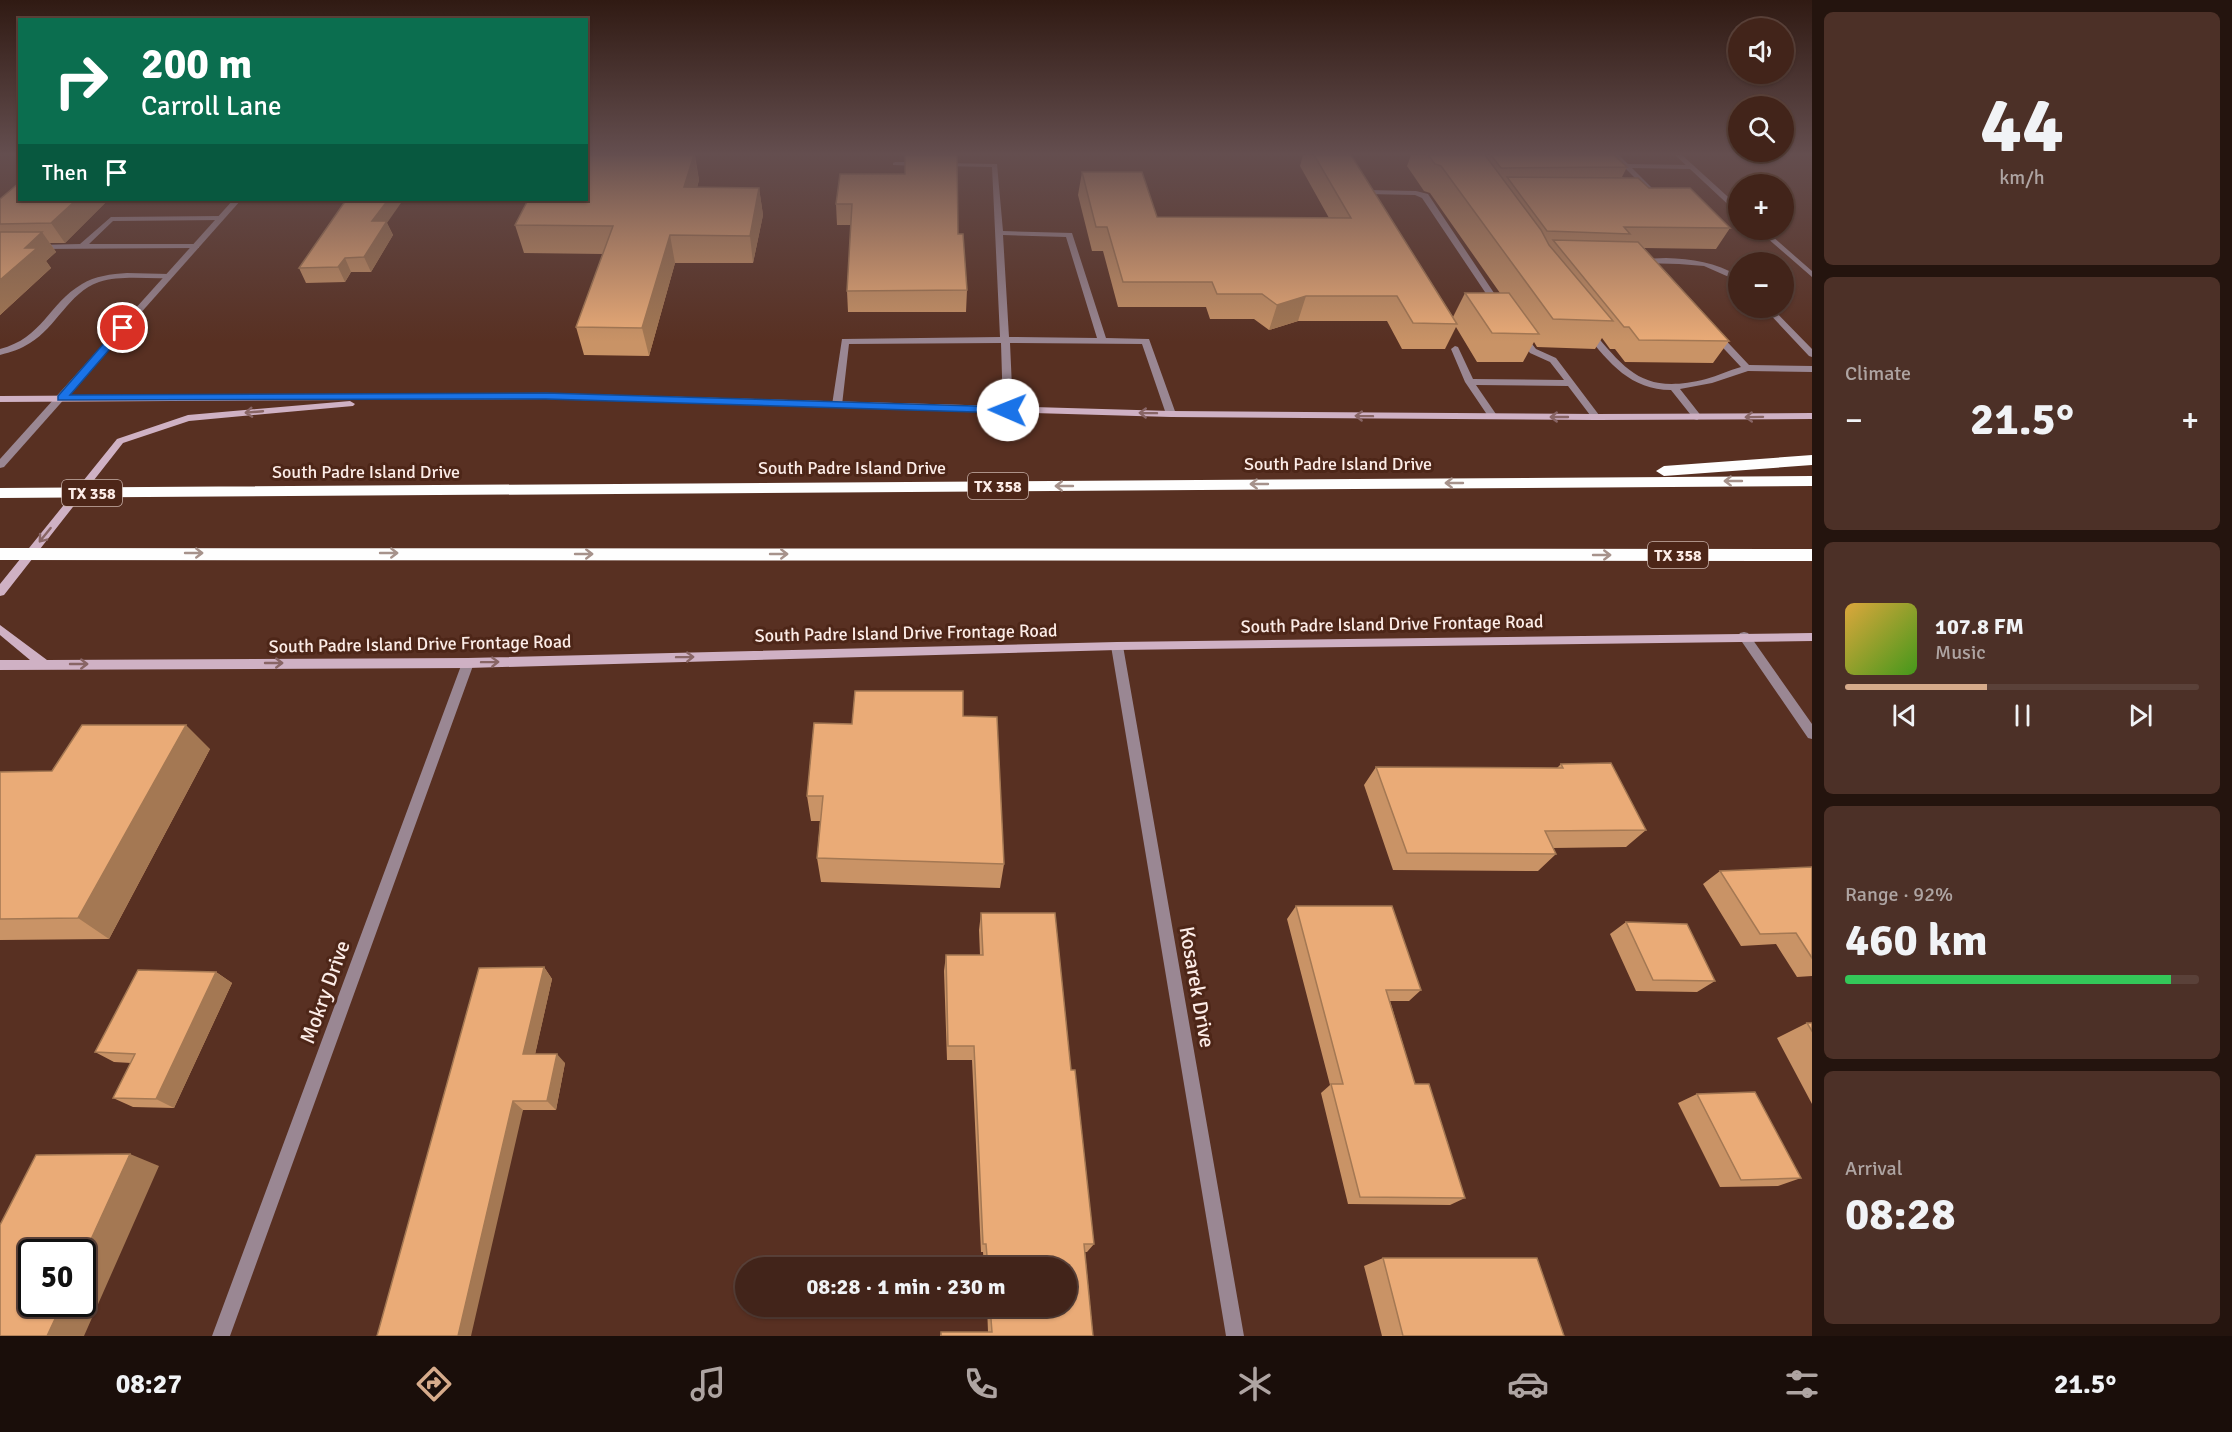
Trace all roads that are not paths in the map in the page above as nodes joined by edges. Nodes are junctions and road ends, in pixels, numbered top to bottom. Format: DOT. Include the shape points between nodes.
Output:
graph roads {
  1 [pos="998,217"];
  2 [pos="1439,217"];
  3 [pos="220,218"];
  4 [pos="999,233"];
  5 [pos="1772,240"];
  6 [pos="82,246"];
  7 [pos="196,246"];
  8 [pos="24,248"];
  9 [pos="1634,260"];
  10 [pos="1645,261"];
  11 [pos="1653,269"];
  12 [pos="1728,274"];
  13 [pos="1812,275"];
  14 [pos="169,276"];
  15 [pos="1490,310"];
  16 [pos="1778,318"];
  17 [pos="1582,322"];
  18 [pos="1514,326"];
  19 [pos="1708,327"];
  20 [pos="1005,339"];
  21 [pos="1102,340"];
  22 [pos="1455,349"];
  23 [pos="0,352"];
  24 [pos="1812,354"];
  25 [pos="1747,368"];
  26 [pos="1812,369"];
  27 [pos="1470,382"];
  28 [pos="1570,383"];
  29 [pos="1673,386"];
  30 [pos="438,397"];
  31 [pos="62,398"];
  32 [pos="0,399"];
  33 [pos="837,405"];
  34 [pos="1008,410"];
  35 [pos="1171,414"];
  36 [pos="1812,416"];
  37 [pos="1493,417"];
  38 [pos="1596,417"];
  39 [pos="1696,417"];
  40 [pos="1812,460"];
  41 [pos="0,465"];
  42 [pos="1812,481"];
  43 [pos="1492,482"];
  44 [pos="0,493"];
  45 [pos="0,554"];
  46 [pos="1812,555"];
  47 [pos="0,592"];
  48 [pos="0,629"];
  49 [pos="1744,636"];
  50 [pos="1812,637"];
  51 [pos="1117,646"];
  52 [pos="468,663"];
  53 [pos="43,664"];
  54 [pos="0,665"];
  55 [pos="1812,734"];
  56 [pos="221,1336"];
  57 [pos="1235,1336"];
  1 -- 4 [label="street"];
  2 -- 15 [label="street" via="1502,310"];
  3 -- 6 [label="street" via="111,219"];
  3 -- 7 [label="street"];
  4 -- 20 [label="street"];
  4 -- 21 [label="street" via="1069,235"];
  5 -- 13 [label="street"];
  6 -- 7 [label="street"];
  6 -- 8 [label="street"];
  7 -- 14 [label="street"];
  9 -- 10 [label="street"];
  10 -- 11 [label="street"];
  10 -- 12 [label="street" via="1697,262"];
  14 -- 23 [label="street" via="108,277 91,283 77,292 37,336"];
  14 -- 31 [label="street"];
  16 -- 24 [label="street"];
  17 -- 29 [label="street" via="1631,379 1649,386"];
  18 -- 28 [label="street" via="1533,351 1553,360"];
  19 -- 25 [label="street"];
  20 -- 21 [label="street"];
  20 -- 33 [label="street" via="845,341"];
  20 -- 34 [label="street"];
  21 -- 35 [label="street" via="1146,341"];
  22 -- 27 [label="street"];
  25 -- 26 [label="street"];
  25 -- 29 [label="street" via="1695,384"];
  27 -- 28 [label="street"];
  27 -- 37 [label="street"];
  28 -- 38 [label="street"];
  29 -- 39 [label="street"];
  30 -- 31 [label="main road"];
  30 -- 33 [label="main road" via="546,396"];
  30 -- 47 [label="main road, one-way" via="188,418 120,441"];
  31 -- 32 [label="main road"];
  31 -- 41 [label="street"];
  33 -- 34 [label="main road"];
  35 -- 34 [label="main road, one-way"];
  37 -- 35 [label="main road, one-way"];
  36 -- 39 [label="main road, one-way"];
  38 -- 37 [label="main road, one-way"];
  38 -- 39 [label="main road"];
  40 -- 43 [label="highway"];
  42 -- 43 [label="highway, South Padre Island Drive / TX 358, one-way"];
  43 -- 44 [label="highway, South Padre Island Drive / TX 358, one-way"];
  45 -- 46 [label="highway, TX 358, one-way"];
  48 -- 53 [label="main road"];
  49 -- 50 [label="main road, South Padre Island Drive Frontage Road"];
  49 -- 51 [label="main road, South Padre Island Drive Frontage Road"];
  49 -- 55 [label="street"];
  52 -- 51 [label="main road, South Padre Island Drive Frontage Road, one-way"];
  51 -- 57 [label="street, Kosarek Drive"];
  53 -- 52 [label="main road, South Padre Island Drive Frontage Road, one-way"];
  52 -- 56 [label="street, Mokry Drive"];
  53 -- 54 [label="main road, South Padre Island Drive Frontage Road"];
}
